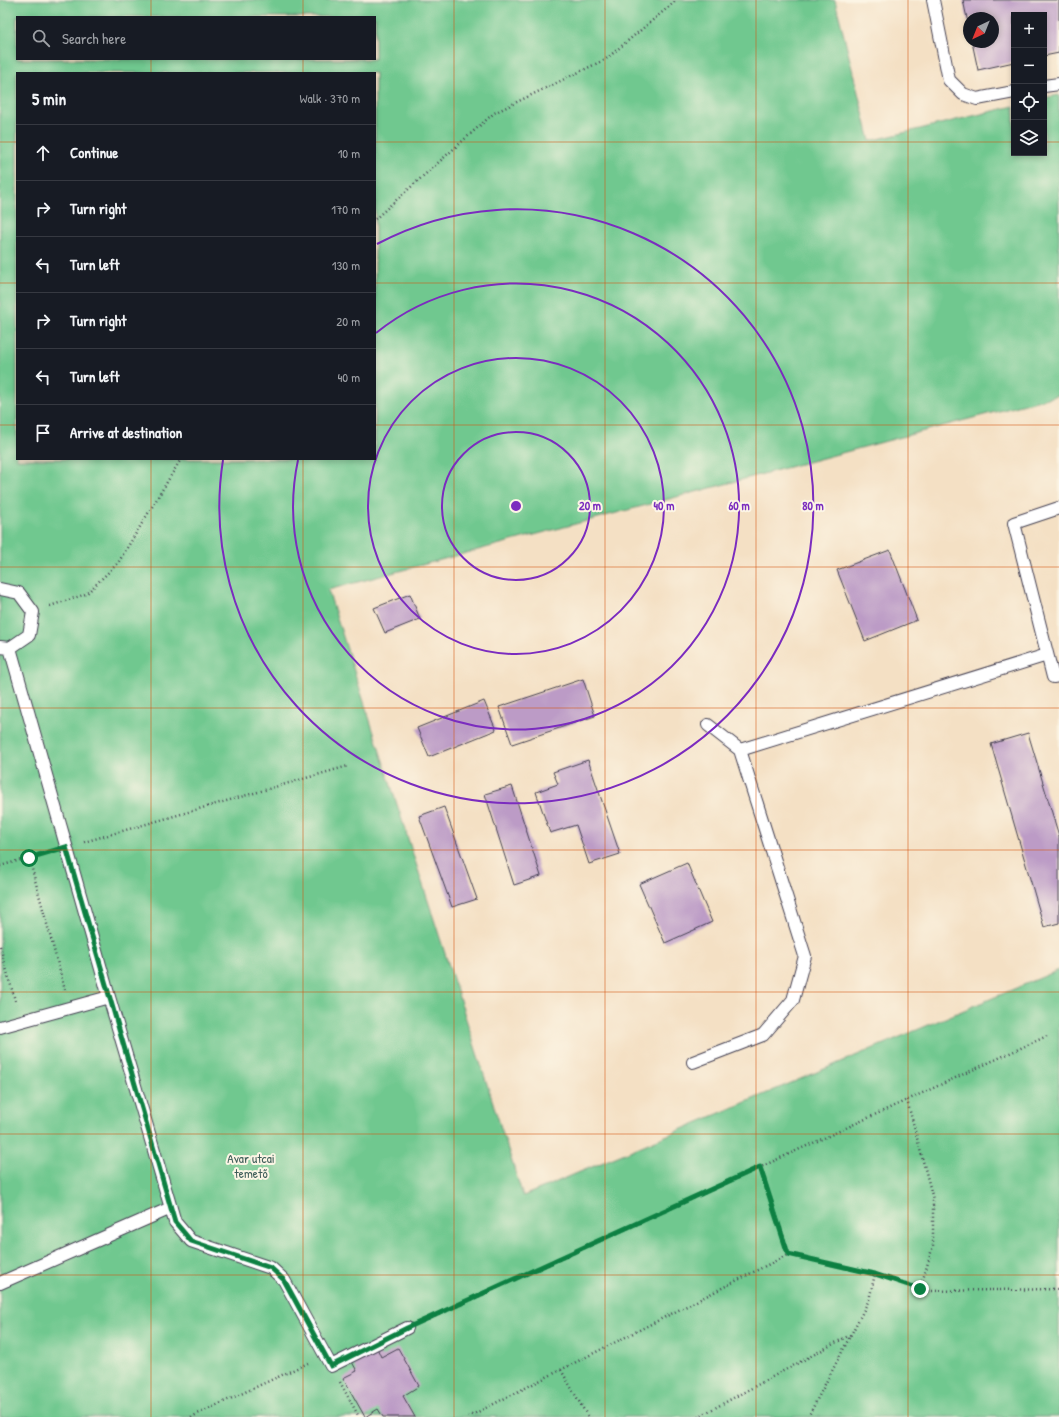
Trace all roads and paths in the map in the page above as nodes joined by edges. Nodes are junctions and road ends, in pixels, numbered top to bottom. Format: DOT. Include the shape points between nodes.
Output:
graph roads {
  1 [pos="678,0"];
  2 [pos="933,0"];
  3 [pos="1059,84"];
  4 [pos="1047,86"];
  5 [pos="1011,93"];
  6 [pos="376,218"];
  7 [pos="180,460"];
  8 [pos="1059,508"];
  9 [pos="0,589"];
  10 [pos="33,612"];
  11 [pos="5,648"];
  12 [pos="1047,655"];
  13 [pos="1059,676"];
  14 [pos="708,725"];
  15 [pos="740,750"];
  16 [pos="348,766"];
  17 [pos="66,847"];
  18 [pos="29,858"];
  19 [pos="0,866"];
  20 [pos="0,946"];
  21 [pos="108,997"];
  22 [pos="70,1008"];
  23 [pos="21,1021"];
  24 [pos="0,1027"];
  25 [pos="1047,1036"];
  26 [pos="692,1062"];
  27 [pos="907,1100"];
  28 [pos="760,1167"];
  29 [pos="171,1208"];
  30 [pos="788,1254"];
  31 [pos="875,1274"];
  32 [pos="0,1283"];
  33 [pos="920,1289"];
  34 [pos="1059,1289"];
  35 [pos="407,1328"];
  36 [pos="850,1335"];
  37 [pos="325,1355"];
  38 [pos="331,1366"];
  39 [pos="561,1370"];
  40 [pos="191,1417"];
  41 [pos="359,1417"];
  42 [pos="468,1417"];
  43 [pos="588,1417"];
  44 [pos="698,1417"];
  45 [pos="808,1417"];
  1 -- 6 [label="path" via="606,59 494,113"];
  2 -- 5 [label="lane" via="949,80 963,94 977,99"];
  3 -- 4 [label="lane"];
  7 -- 10 [label="path" via="118,563 86,594"];
  8 -- 12 [label="lane" via="1014,523"];
  9 -- 10 [label="lane" via="19,593"];
  10 -- 11 [label="lane" via="29,635"];
  11 -- 17 [label="lane"];
  12 -- 13 [label="lane" via="1053,677"];
  12 -- 15 [label="lane"];
  14 -- 15 [label="lane"];
  15 -- 26 [label="lane" via="805,956 794,1000 763,1035"];
  16 -- 17 [label="path"];
  17 -- 18 [label="path"];
  17 -- 21 [label="lane"];
  18 -- 19 [label="path"];
  18 -- 22 [label="path"];
  20 -- 23 [label="path"];
  21 -- 22 [label="lane"];
  21 -- 29 [label="lane"];
  22 -- 23 [label="lane"];
  23 -- 24 [label="lane"];
  25 -- 27 [label="path"];
  27 -- 28 [label="path"];
  27 -- 33 [label="path" via="933,1199 933,1246"];
  28 -- 30 [label="path"];
  28 -- 35 [label="path"];
  29 -- 32 [label="lane"];
  29 -- 37 [label="lane" via="175,1222 191,1241 271,1268 284,1280"];
  30 -- 31 [label="path"];
  30 -- 39 [label="path"];
  31 -- 33 [label="path"];
  31 -- 36 [label="path" via="868,1300"];
  33 -- 34 [label="path"];
  35 -- 38 [label="lane"];
  36 -- 44 [label="path"];
  36 -- 45 [label="path"];
  37 -- 38 [label="lane"];
  37 -- 40 [label="path"];
  38 -- 41 [label="path"];
  39 -- 42 [label="path"];
  39 -- 43 [label="path"];
}
